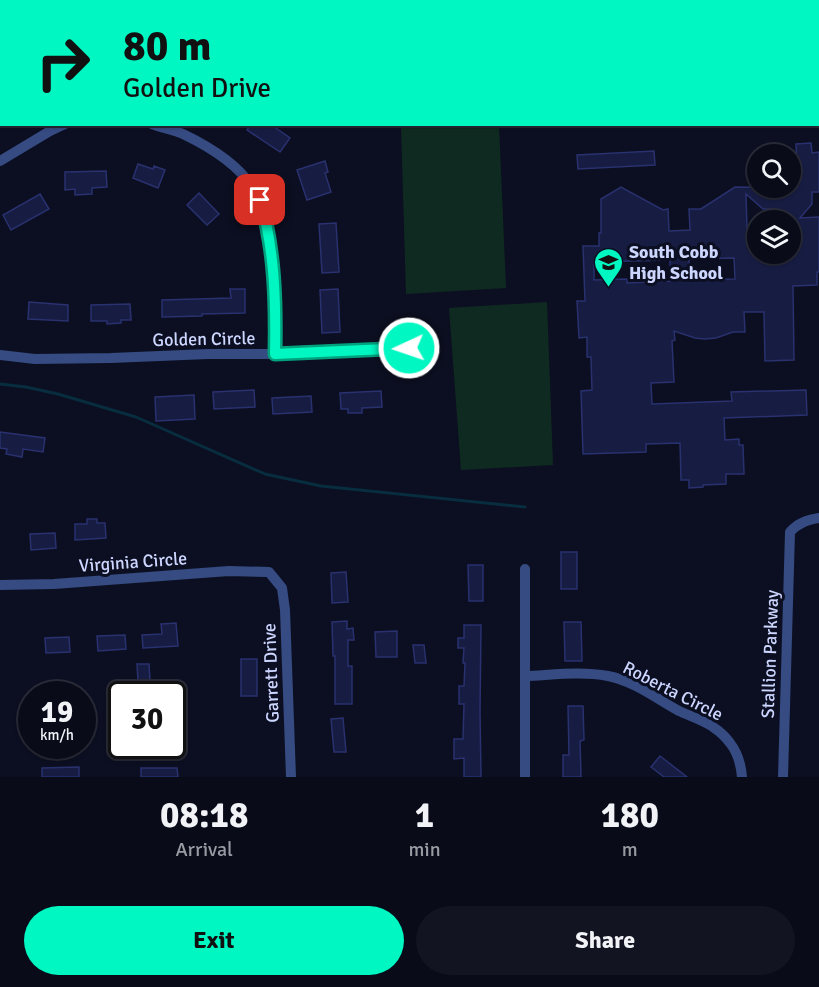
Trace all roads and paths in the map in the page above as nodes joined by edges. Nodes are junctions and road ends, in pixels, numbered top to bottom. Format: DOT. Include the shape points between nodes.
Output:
graph roads {
  1 [pos="60,126"];
  2 [pos="158,126"];
  3 [pos="0,161"];
  4 [pos="409,348"];
  5 [pos="275,354"];
  6 [pos="0,355"];
  7 [pos="819,518"];
  8 [pos="525,569"];
  9 [pos="269,572"];
  10 [pos="0,585"];
  11 [pos="525,676"];
  12 [pos="291,777"];
  13 [pos="525,777"];
  14 [pos="742,777"];
  15 [pos="783,777"];
  1 -- 3 [label="street"];
  2 -- 5 [label="street" via="214,151 254,188 265,217 271,251"];
  4 -- 5 [label="street, Golden Circle"];
  5 -- 6 [label="street, Golden Circle" via="46,359"];
  7 -- 15 [label="street, Stallion Parkway" via="802,522 790,532"];
  8 -- 11 [label="street"];
  9 -- 10 [label="street, Virginia Circle"];
  9 -- 12 [label="street, Garrett Drive" via="282,588 285,610"];
  11 -- 13 [label="street"];
  11 -- 14 [label="street, Roberta Circle" via="601,675 638,687 722,734 736,754"];
}
